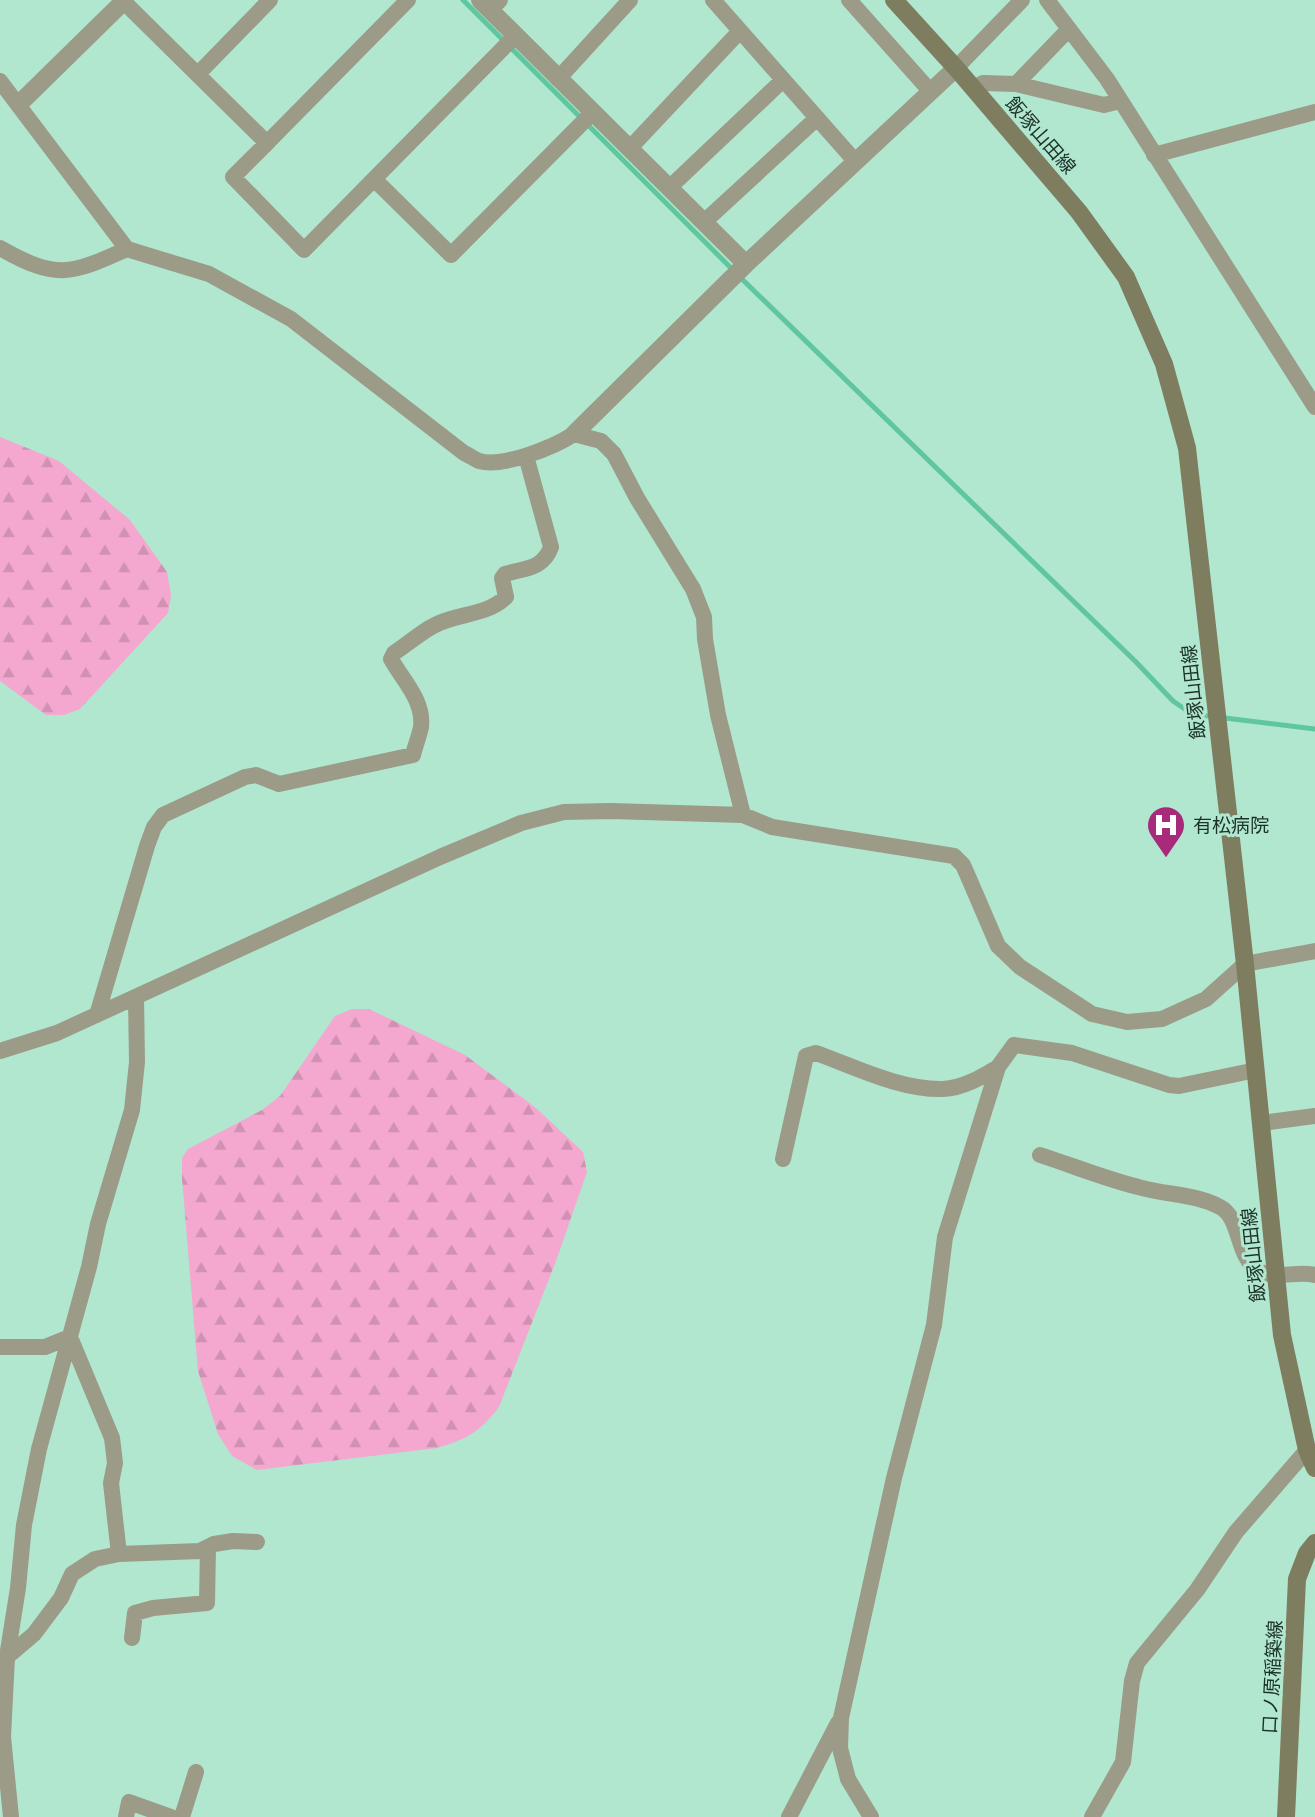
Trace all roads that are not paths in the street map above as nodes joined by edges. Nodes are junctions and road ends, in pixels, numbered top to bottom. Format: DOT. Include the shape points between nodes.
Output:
graph roads {
  1 [pos="270,0"];
  2 [pos="408,0"];
  3 [pos="631,0"];
  4 [pos="713,0"];
  5 [pos="849,0"];
  6 [pos="894,0"];
  7 [pos="1022,0"];
  8 [pos="1047,0"];
  9 [pos="124,1"];
  10 [pos="490,3"];
  11 [pos="1069,29"];
  12 [pos="740,30"];
  13 [pos="515,36"];
  14 [pos="956,68"];
  15 [pos="198,74"];
  16 [pos="558,79"];
  17 [pos="783,80"];
  18 [pos="0,81"];
  19 [pos="1017,84"];
  20 [pos="974,88"];
  21 [pos="931,92"];
  22 [pos="1120,101"];
  23 [pos="19,104"];
  24 [pos="593,112"];
  25 [pos="1315,112"];
  26 [pos="817,118"];
  27 [pos="267,143"];
  28 [pos="629,149"];
  29 [pos="1154,155"];
  30 [pos="855,161"];
  31 [pos="374,179"];
  32 [pos="669,188"];
  33 [pos="704,222"];
  34 [pos="0,248"];
  35 [pos="127,249"];
  36 [pos="746,264"];
  37 [pos="1315,407"];
  38 [pos="574,434"];
  39 [pos="526,456"];
  40 [pos="743,815"];
  41 [pos="1315,951"];
  42 [pos="1245,964"];
  43 [pos="136,997"];
  44 [pos="97,1015"];
  45 [pos="0,1051"];
  46 [pos="998,1067"];
  47 [pos="1256,1070"];
  48 [pos="1315,1116"];
  49 [pos="1261,1123"];
  50 [pos="1040,1155"];
  51 [pos="783,1159"];
  52 [pos="1276,1275"];
  53 [pos="1315,1275"];
  54 [pos="70,1337"];
  55 [pos="0,1347"];
  56 [pos="1307,1450"];
  57 [pos="1315,1468"];
  58 [pos="257,1542"];
  59 [pos="1315,1543"];
  60 [pos="208,1547"];
  61 [pos="119,1554"];
  62 [pos="132,1638"];
  63 [pos="7,1657"];
  64 [pos="841,1717"];
  65 [pos="197,1772"];
  66 [pos="11,1817"];
  67 [pos="126,1817"];
  68 [pos="171,1817"];
  69 [pos="182,1817"];
  70 [pos="789,1817"];
  71 [pos="872,1817"];
  72 [pos="1092,1817"];
  73 [pos="1286,1817"];
  1 -- 15 [label="street"];
  2 -- 27 [label="street"];
  3 -- 16 [label="street"];
  4 -- 12 [label="street"];
  5 -- 21 [label="street"];
  6 -- 14 [label="main road, 飯塚山田線"];
  7 -- 14 [label="street"];
  8 -- 11 [label="street"];
  9 -- 15 [label="street"];
  9 -- 23 [label="street"];
  10 -- 13 [label="street"];
  11 -- 19 [label="street"];
  11 -- 22 [label="street"];
  12 -- 17 [label="street"];
  12 -- 28 [label="street"];
  13 -- 16 [label="street"];
  13 -- 31 [label="street"];
  14 -- 20 [label="main road, 飯塚山田線"];
  14 -- 21 [label="street"];
  15 -- 27 [label="street"];
  16 -- 24 [label="street"];
  17 -- 26 [label="street"];
  17 -- 32 [label="street"];
  18 -- 23 [label="street"];
  19 -- 20 [label="street" via="983,83"];
  19 -- 22 [label="street" via="1104,105"];
  20 -- 42 [label="main road, 飯塚山田線" via="1079,212 1126,276 1164,364 1187,448"];
  21 -- 30 [label="street"];
  22 -- 29 [label="street"];
  23 -- 35 [label="street"];
  24 -- 28 [label="street"];
  24 -- 31 [label="street" via="451,255"];
  25 -- 29 [label="street"];
  26 -- 30 [label="street"];
  26 -- 33 [label="street"];
  27 -- 31 [label="street" via="233,177 304,250"];
  28 -- 32 [label="street"];
  29 -- 37 [label="street"];
  30 -- 36 [label="street"];
  32 -- 33 [label="street"];
  33 -- 36 [label="street"];
  34 -- 35 [label="street" via="28,264 59,272 86,267"];
  35 -- 39 [label="street" via="209,274 290,320 464,453 480,461"];
  36 -- 38 [label="street"];
  38 -- 39 [label="street"];
  38 -- 40 [label="street" via="601,442 614,454 693,589 704,617 718,715"];
  39 -- 44 [label="street" via="551,547 548,557 541,564 505,574 506,597 499,604 437,624 394,653 391,659 421,713 412,755 279,784 256,775 245,777 163,815 147,846"];
  40 -- 42 [label="street" via="772,827 954,856 963,864 998,946 1020,967 1092,1014 1127,1022 1162,1019 1206,999"];
  40 -- 43 [label="street" via="564,812 522,823"];
  41 -- 42 [label="street"];
  42 -- 47 [label="main road, 飯塚山田線"];
  43 -- 44 [label="street"];
  43 -- 54 [label="street" via="132,1110"];
  44 -- 45 [label="street"];
  46 -- 47 [label="street" via="1014,1045 1072,1053 1169,1085"];
  46 -- 51 [label="street" via="943,1089 890,1080 816,1053 806,1056"];
  46 -- 64 [label="street" via="946,1237 934,1325 894,1478"];
  47 -- 49 [label="main road, 飯塚山田線"];
  48 -- 49 [label="street"];
  49 -- 52 [label="main road, 飯塚山田線"];
  50 -- 52 [label="street" via="1142,1189 1201,1198 1223,1208 1243,1253 1257,1270"];
  52 -- 53 [label="street"];
  52 -- 56 [label="main road, 飯塚山田線" via="1282,1335"];
  54 -- 55 [label="street" via="45,1347"];
  54 -- 61 [label="street" via="112,1438 115,1463 111,1483"];
  54 -- 63 [label="street" via="24,1525"];
  56 -- 57 [label="main road, 飯塚山田線"];
  56 -- 72 [label="street" via="1236,1532 1197,1590 1137,1663 1123,1762"];
  58 -- 60 [label="street"];
  59 -- 73 [label="main road, 口ノ原稲築線" via="1297,1579"];
  60 -- 61 [label="street" via="200,1552"];
  60 -- 62 [label="street" via="207,1603 135,1614"];
  61 -- 63 [label="street" via="95,1559 72,1574 61,1598 34,1634"];
  63 -- 66 [label="street" via="3,1737"];
  64 -- 70 [label="street"];
  64 -- 71 [label="street" via="839,1748 848,1779"];
  65 -- 69 [label="street"];
  67 -- 68 [label="street" via="129,1802"];
}
